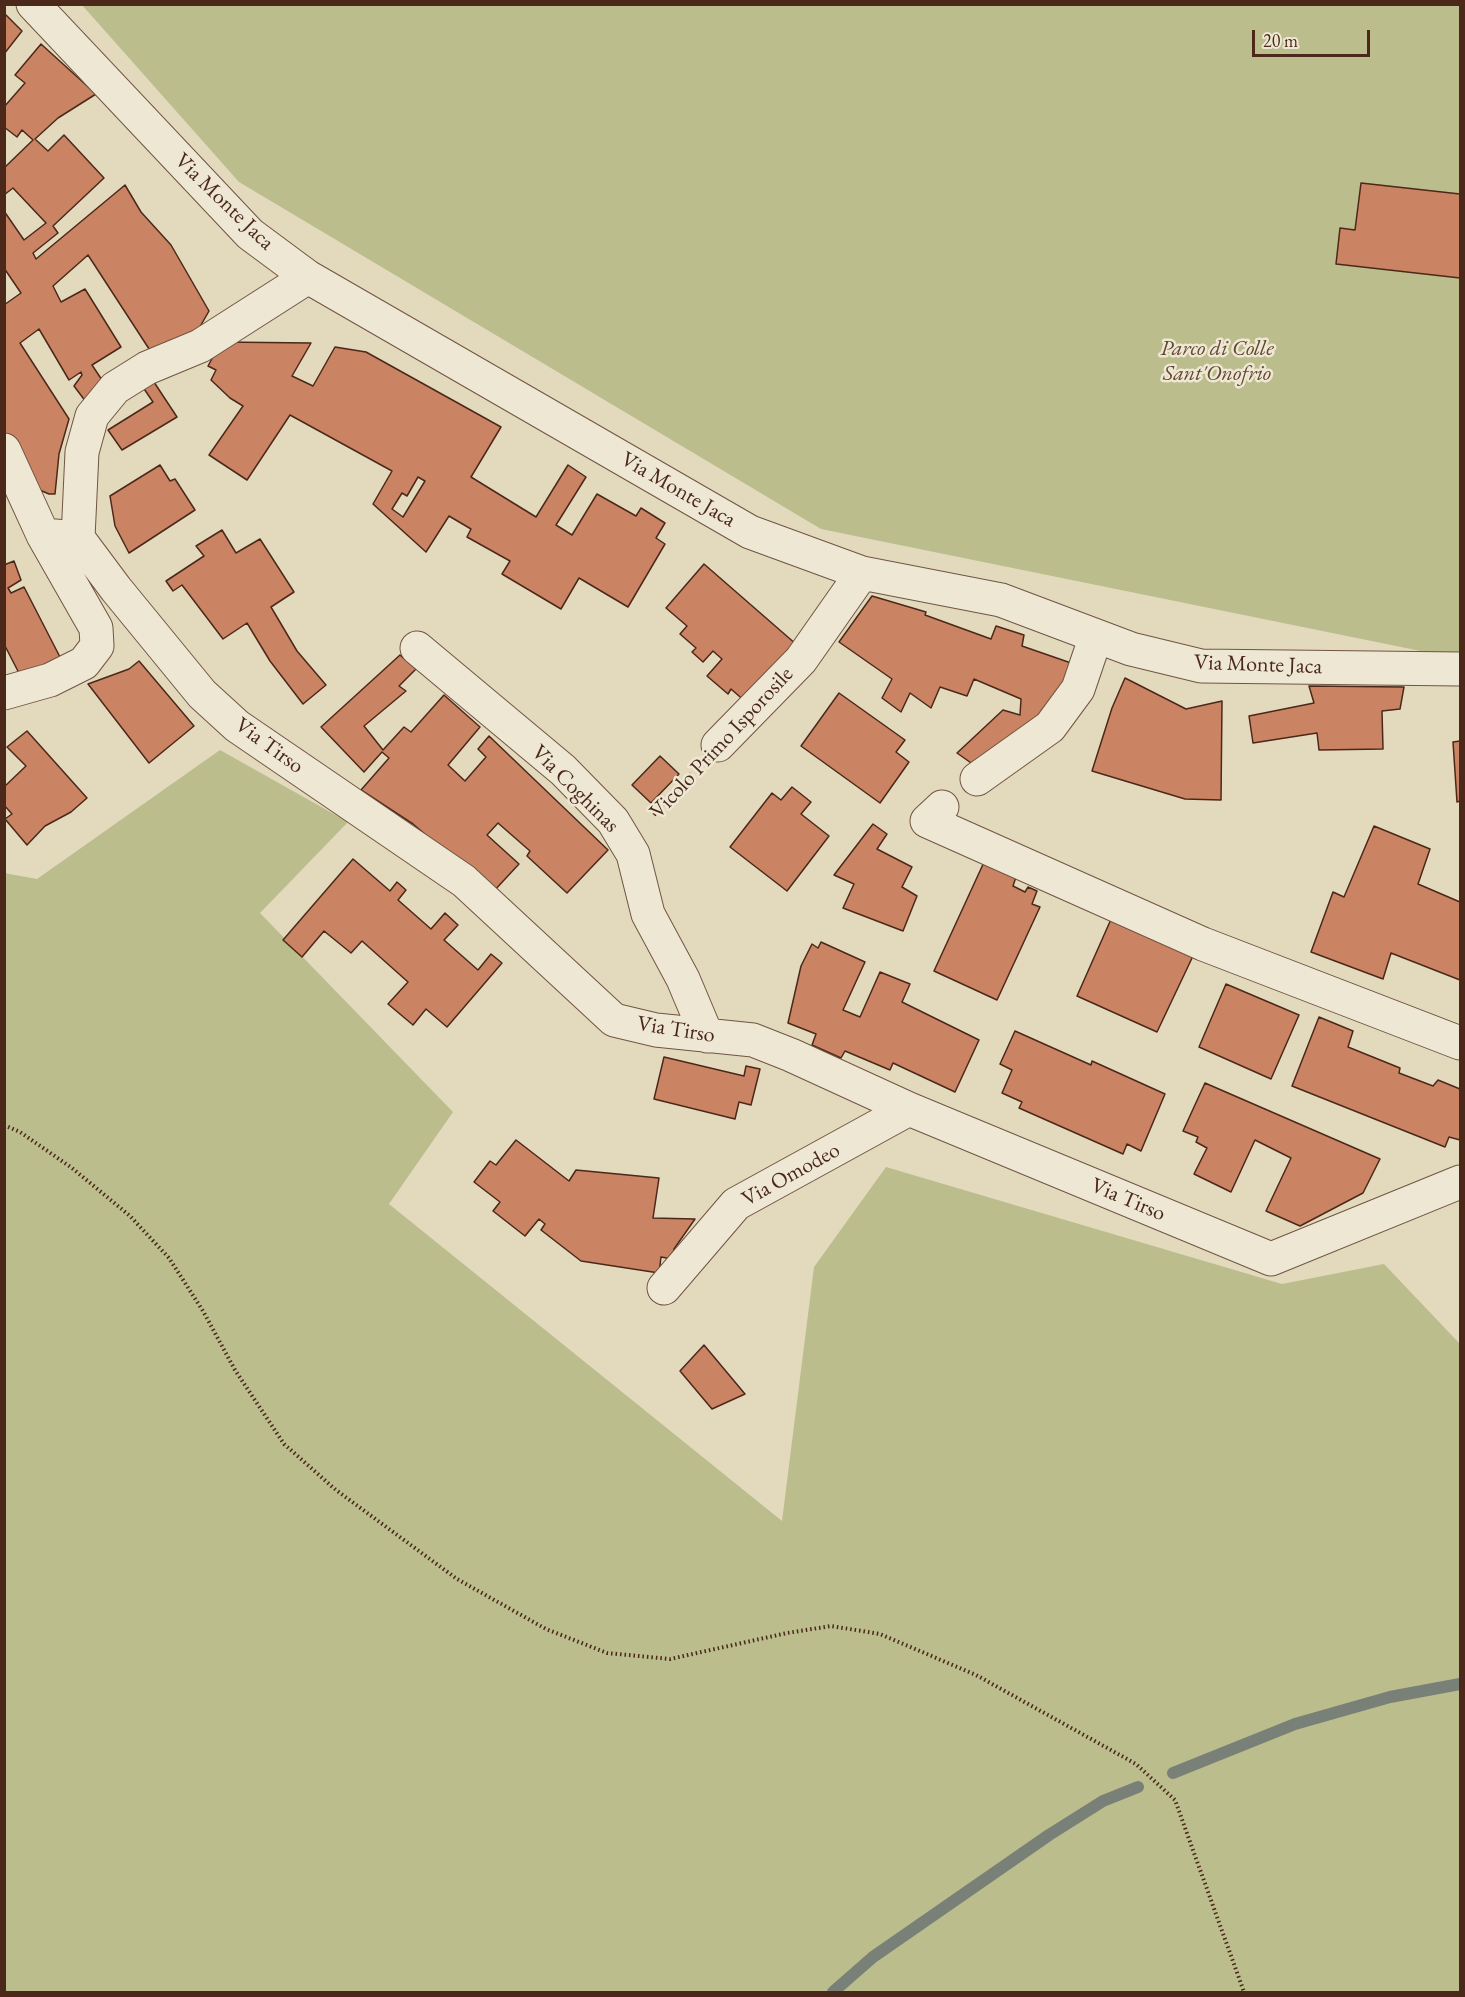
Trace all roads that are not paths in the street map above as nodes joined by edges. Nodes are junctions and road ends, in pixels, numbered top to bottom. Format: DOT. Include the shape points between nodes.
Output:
graph roads {
  1 [pos="33,4"];
  2 [pos="308,277"];
  3 [pos="4,450"];
  4 [pos="43,535"];
  5 [pos="78,538"];
  6 [pos="862,573"];
  7 [pos="1096,636"];
  8 [pos="417,648"];
  9 [pos="1461,669"];
  10 [pos="4,693"];
  11 [pos="718,745"];
  12 [pos="977,779"];
  13 [pos="934,814"];
  14 [pos="707,1036"];
  15 [pos="1461,1043"];
  16 [pos="909,1109"];
  17 [pos="1461,1182"];
  18 [pos="664,1288"];
  1 -- 2 [label="street, Via Monte Jaca" via="250,234"];
  2 -- 5 [label="street" via="200,346 147,368 115,388 92,416 82,452"];
  2 -- 6 [label="street, Via Monte Jaca" via="750,532"];
  3 -- 4 [label="street"];
  4 -- 5 [label="street"];
  4 -- 10 [label="street" via="96,628 98,646 84,663 50,680"];
  5 -- 14 [label="street, Via Tirso" via="202,694 237,726 464,882 614,1020"];
  6 -- 7 [label="street, Via Monte Jaca" via="1001,600"];
  6 -- 11 [label="street, Vicolo Primo Isporosile" via="801,660"];
  7 -- 9 [label="street, Via Monte Jaca" via="1202,666"];
  7 -- 12 [label="street" via="1078,689 1050,727"];
  8 -- 14 [label="street, Via Coghinas" via="563,770 613,820 633,854 648,914 683,979"];
  13 -- 15 [label="street" via="1203,944"];
  14 -- 16 [label="street, Via Tirso" via="753,1040"];
  16 -- 17 [label="street, Via Tirso" via="1271,1259"];
  16 -- 18 [label="street, Via Omodeo" via="736,1204"];
}
